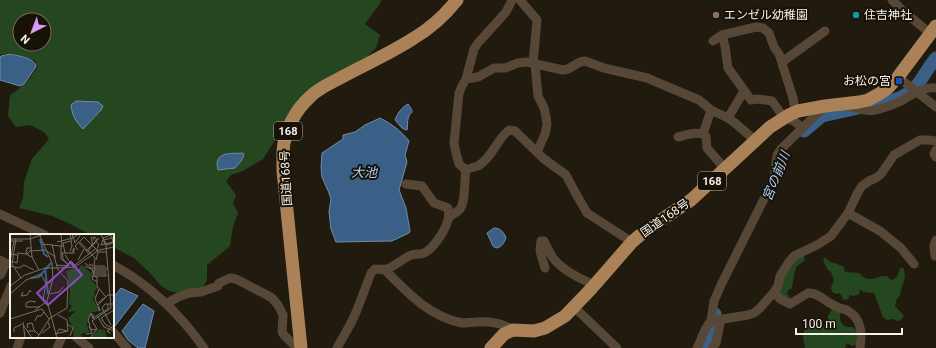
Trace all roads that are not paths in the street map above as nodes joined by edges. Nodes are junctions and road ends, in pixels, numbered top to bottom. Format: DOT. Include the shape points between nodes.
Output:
graph roads {
  1 [pos="458,0"];
  2 [pos="512,0"];
  3 [pos="520,0"];
  4 [pos="892,0"];
  5 [pos="933,30"];
  6 [pos="825,31"];
  7 [pos="722,35"];
  8 [pos="713,40"];
  9 [pos="782,62"];
  10 [pos="534,63"];
  11 [pos="898,77"];
  12 [pos="466,79"];
  13 [pos="936,88"];
  14 [pos="744,91"];
  15 [pos="917,92"];
  16 [pos="879,94"];
  17 [pos="831,106"];
  18 [pos="936,106"];
  19 [pos="888,107"];
  20 [pos="711,110"];
  21 [pos="789,115"];
  22 [pos="728,118"];
  23 [pos="802,128"];
  24 [pos="702,134"];
  25 [pos="678,137"];
  26 [pos="756,141"];
  27 [pos="936,141"];
  28 [pos="936,150"];
  29 [pos="537,152"];
  30 [pos="936,157"];
  31 [pos="725,169"];
  32 [pos="466,170"];
  33 [pos="406,184"];
  34 [pos="848,212"];
  35 [pos="0,214"];
  36 [pos="448,217"];
  37 [pos="34,233"];
  38 [pos="936,240"];
  39 [pos="632,242"];
  40 [pos="935,256"];
  41 [pos="6,263"];
  42 [pos="914,264"];
  43 [pos="114,266"];
  44 [pos="545,268"];
  45 [pos="384,269"];
  46 [pos="0,275"];
  47 [pos="595,285"];
  48 [pos="10,288"];
  49 [pos="774,292"];
  50 [pos="166,304"];
  51 [pos="574,307"];
  52 [pos="0,313"];
  53 [pos="721,319"];
  54 [pos="711,321"];
  55 [pos="513,330"];
  56 [pos="114,333"];
  57 [pos="21,338"];
  58 [pos="62,338"];
  59 [pos="77,338"];
  60 [pos="17,348"];
  61 [pos="58,348"];
  62 [pos="89,348"];
  63 [pos="127,348"];
  64 [pos="204,348"];
  65 [pos="297,348"];
  66 [pos="300,348"];
  67 [pos="337,348"];
  68 [pos="491,348"];
  69 [pos="617,348"];
  70 [pos="697,348"];
  71 [pos="712,348"];
  72 [pos="860,348"];
  1 -- 66 [label="highway, 国道168号 / 168" via="446,14 415,38 330,83 311,96 291,123 283,152 283,171"];
  2 -- 12 [label="street" via="506,12 474,49"];
  3 -- 10 [label="street" via="537,20"];
  4 -- 5 [label="street" via="903,11"];
  5 -- 11 [label="highway, 国道168号 / 168"];
  6 -- 9 [label="street"];
  7 -- 8 [label="street"];
  7 -- 9 [label="street" via="756,27 763,28 769,32"];
  7 -- 14 [label="street" via="728,68"];
  9 -- 21 [label="street" via="793,98"];
  10 -- 12 [label="street" via="494,68 478,77"];
  10 -- 20 [label="street" via="563,70 585,61 647,78 699,100"];
  10 -- 29 [label="street" via="538,96 544,108 547,125"];
  11 -- 15 [label="street"];
  11 -- 16 [label="highway, 国道168号 / 168"];
  12 -- 32 [label="street" via="460,93 454,143 459,164"];
  13 -- 15 [label="street"];
  14 -- 21 [label="street" via="751,100 772,101"];
  14 -- 22 [label="street"];
  15 -- 18 [label="street"];
  15 -- 19 [label="street"];
  16 -- 17 [label="highway, 国道168号 / 168" via="868,100"];
  16 -- 19 [label="street"];
  17 -- 19 [label="street" via="873,110"];
  17 -- 21 [label="highway, 国道168号 / 168"];
  17 -- 23 [label="street"];
  20 -- 22 [label="street"];
  20 -- 24 [label="street"];
  21 -- 23 [label="street"];
  21 -- 26 [label="highway, 国道168号 / 168"];
  22 -- 26 [label="street"];
  23 -- 54 [label="street" via="777,155 771,185 721,284 714,301"];
  24 -- 25 [label="street"];
  24 -- 31 [label="street" via="706,136 707,148"];
  26 -- 31 [label="highway, 国道168号 / 168"];
  27 -- 34 [label="street" via="920,140 894,155 881,174 862,186"];
  28 -- 30 [label="street"];
  29 -- 32 [label="street" via="515,131 510,130 483,162"];
  29 -- 39 [label="street" via="566,175 587,213"];
  31 -- 39 [label="highway, 国道168号 / 168" via="691,200"];
  32 -- 36 [label="street" via="463,205 460,210"];
  33 -- 36 [label="street" via="422,186 434,203 448,208"];
  34 -- 42 [label="street" via="880,230 901,248"];
  34 -- 49 [label="street" via="831,236 794,256 788,262"];
  35 -- 37 [label="street"];
  36 -- 45 [label="street" via="439,239 426,252 411,255"];
  38 -- 40 [label="street"];
  39 -- 47 [label="highway, 国道168号 / 168"];
  41 -- 46 [label="street"];
  43 -- 50 [label="street" via="132,276"];
  44 -- 47 [label="street" via="540,251 541,241 544,241 560,266"];
  45 -- 55 [label="street" via="414,298 437,315 463,323 495,322"];
  45 -- 67 [label="street" via="375,269 371,273 357,310"];
  47 -- 51 [label="highway, 国道168号 / 168"];
  48 -- 52 [label="street"];
  49 -- 53 [label="street" via="754,313"];
  49 -- 72 [label="street" via="790,304 811,293 847,310 858,320 862,335"];
  50 -- 64 [label="street" via="180,317"];
  50 -- 65 [label="street" via="188,293 218,286 230,278 236,279 272,298 283,315 282,332"];
  51 -- 55 [label="highway, 国道168号 / 168" via="565,316 545,328 534,331"];
  51 -- 69 [label="street"];
  53 -- 54 [label="street"];
  53 -- 71 [label="street" via="716,344"];
  54 -- 70 [label="street"];
  55 -- 68 [label="highway" via="504,334"];
  56 -- 63 [label="street"];
  57 -- 60 [label="street"];
  58 -- 61 [label="street"];
  59 -- 62 [label="street"];
}
